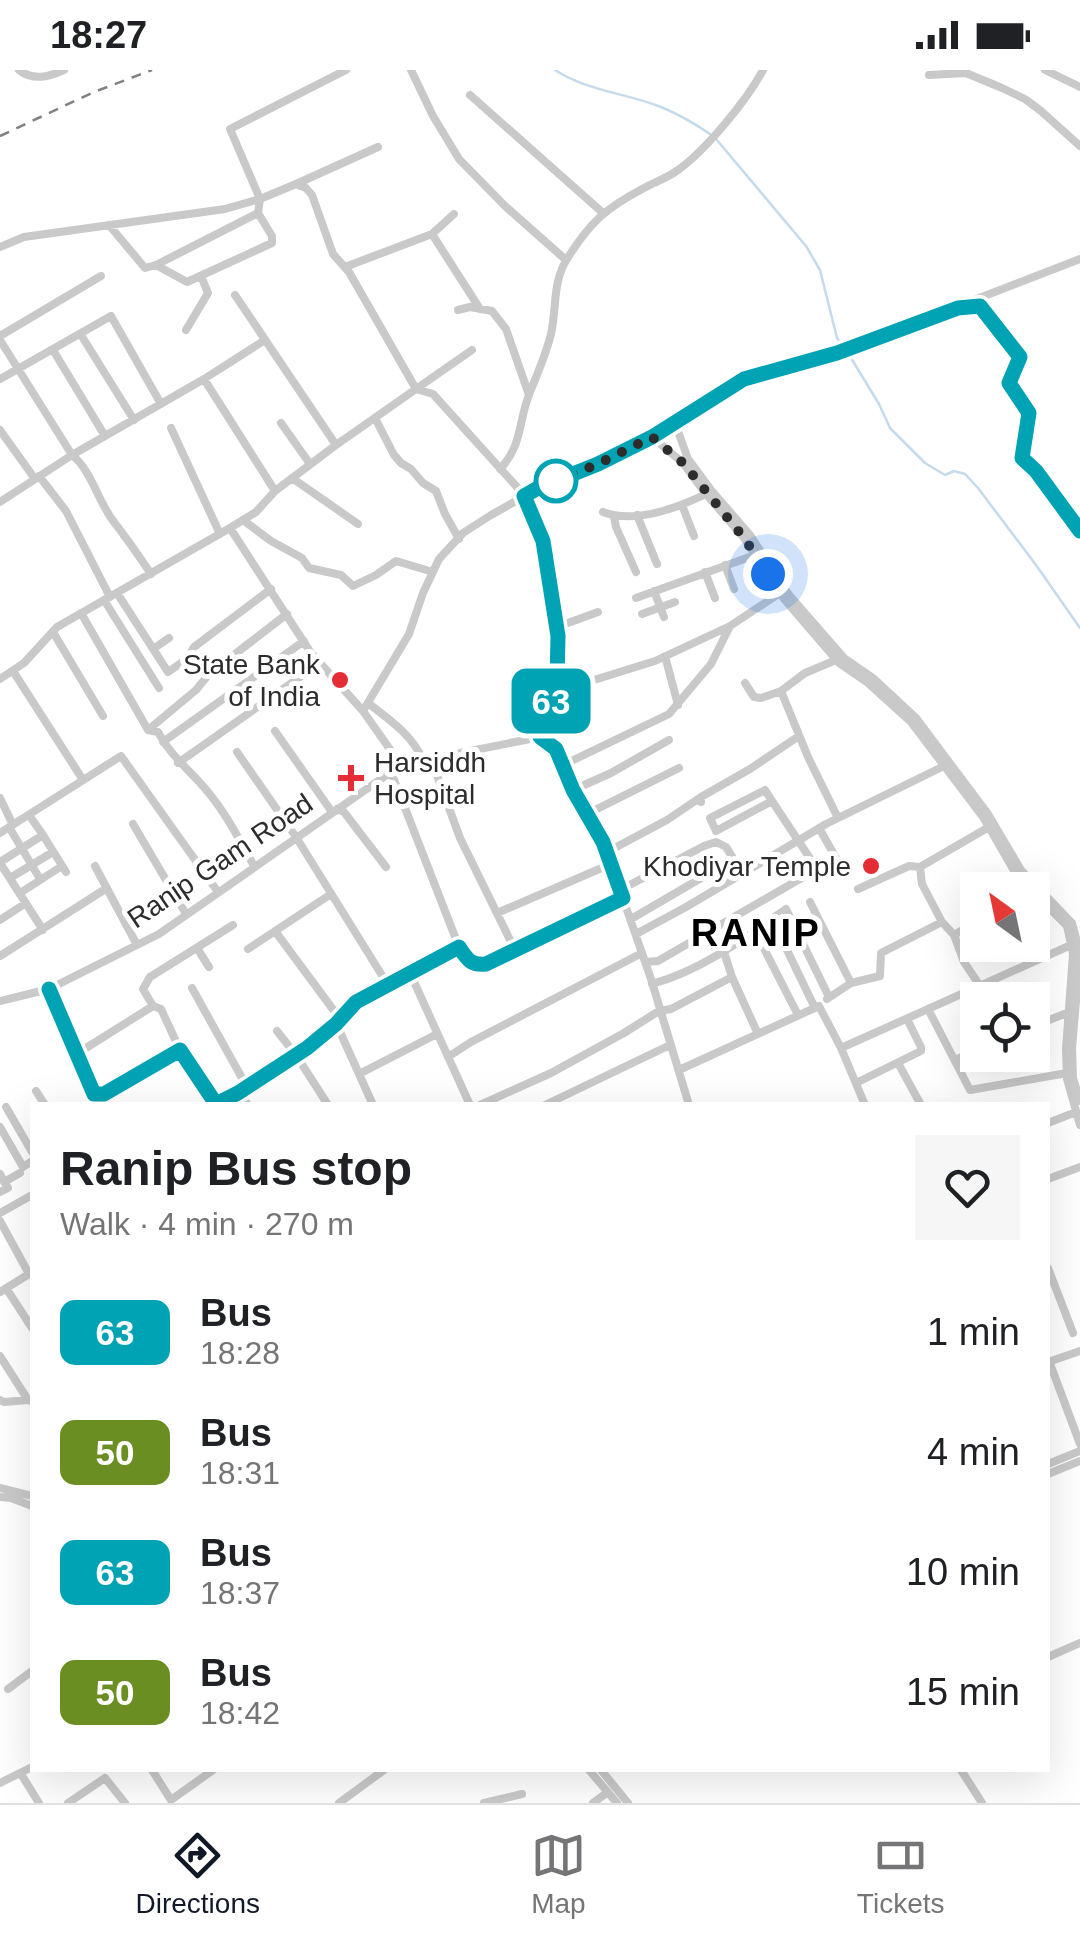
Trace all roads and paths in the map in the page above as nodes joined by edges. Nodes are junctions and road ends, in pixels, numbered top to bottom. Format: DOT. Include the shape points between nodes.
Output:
graph roads {
  1 [pos="19,70"];
  2 [pos="64,70"];
  3 [pos="346,70"];
  4 [pos="412,70"];
  5 [pos="763,70"];
  6 [pos="1046,70"];
  7 [pos="929,75"];
  8 [pos="1080,87"];
  9 [pos="470,95"];
  10 [pos="1080,146"];
  11 [pos="378,147"];
  12 [pos="296,184"];
  13 [pos="260,198"];
  14 [pos="258,213"];
  15 [pos="603,213"];
  16 [pos="454,214"];
  17 [pos="108,225"];
  18 [pos="432,234"];
  19 [pos="0,248"];
  20 [pos="1080,259"];
  21 [pos="566,260"];
  22 [pos="156,265"];
  23 [pos="345,267"];
  24 [pos="101,276"];
  25 [pos="201,276"];
  26 [pos="235,296"];
  27 [pos="958,308"];
  28 [pos="480,309"];
  29 [pos="458,310"];
  30 [pos="186,330"];
  31 [pos="81,334"];
  32 [pos="0,338"];
  33 [pos="266,340"];
  34 [pos="52,350"];
  35 [pos="472,350"];
  36 [pos="17,367"];
  37 [pos="0,379"];
  38 [pos="204,380"];
  39 [pos="416,389"];
  40 [pos="529,395"];
  41 [pos="162,404"];
  42 [pos="375,418"];
  43 [pos="134,420"];
  44 [pos="281,423"];
  45 [pos="675,423"];
  46 [pos="171,428"];
  47 [pos="0,430"];
  48 [pos="104,436"];
  49 [pos="652,437"];
  50 [pos="336,445"];
  51 [pos="72,455"];
  52 [pos="310,464"];
  53 [pos="500,469"];
  54 [pos="37,478"];
  55 [pos="292,478"];
  56 [pos="275,491"];
  57 [pos="706,494"];
  58 [pos="524,496"];
  59 [pos="0,502"];
  60 [pos="682,505"];
  61 [pos="602,512"];
  62 [pos="638,515"];
  63 [pos="614,516"];
  64 [pos="243,520"];
  65 [pos="358,524"];
  66 [pos="230,528"];
  67 [pos="1080,531"];
  68 [pos="220,534"];
  69 [pos="694,536"];
  70 [pos="458,538"];
  71 [pos="755,555"];
  72 [pos="657,564"];
  73 [pos="724,566"];
  74 [pos="433,572"];
  75 [pos="636,572"];
  76 [pos="706,572"];
  77 [pos="150,574"];
  78 [pos="734,589"];
  79 [pos="271,590"];
  80 [pos="654,592"];
  81 [pos="780,593"];
  82 [pos="111,596"];
  83 [pos="636,598"];
  84 [pos="716,598"];
  85 [pos="675,602"];
  86 [pos="660,607"];
  87 [pos="598,612"];
  88 [pos="82,613"];
  89 [pos="287,614"];
  90 [pos="642,614"];
  91 [pos="664,618"];
  92 [pos="556,626"];
  93 [pos="730,626"];
  94 [pos="52,632"];
  95 [pos="169,638"];
  96 [pos="304,642"];
  97 [pos="153,649"];
  98 [pos="665,656"];
  99 [pos="836,660"];
  100 [pos="184,661"];
  101 [pos="320,663"];
  102 [pos="12,670"];
  103 [pos="209,674"];
  104 [pos="0,679"];
  105 [pos="745,683"];
  106 [pos="158,688"];
  107 [pos="555,688"];
  108 [pos="781,691"];
  109 [pos="678,705"];
  110 [pos="365,707"];
  111 [pos="103,716"];
  112 [pos="148,730"];
  113 [pos="275,731"];
  114 [pos="800,736"];
  115 [pos="540,737"];
  116 [pos="670,740"];
  117 [pos="163,742"];
  118 [pos="237,752"];
  119 [pos="427,760"];
  120 [pos="178,763"];
  121 [pos="401,765"];
  122 [pos="563,765"];
  123 [pos="944,766"];
  124 [pos="679,768"];
  125 [pos="391,772"];
  126 [pos="83,780"];
  127 [pos="573,790"];
  128 [pos="0,798"];
  129 [pos="772,801"];
  130 [pos="335,810"];
  131 [pos="29,814"];
  132 [pos="587,814"];
  133 [pos="838,818"];
  134 [pos="132,824"];
  135 [pos="988,827"];
  136 [pos="7,828"];
  137 [pos="819,828"];
  138 [pos="43,836"];
  139 [pos="296,837"];
  140 [pos="800,840"];
  141 [pos="21,848"];
  142 [pos="53,852"];
  143 [pos="606,852"];
  144 [pos="0,863"];
  145 [pos="31,864"];
  146 [pos="611,864"];
  147 [pos="95,866"];
  148 [pos="254,866"];
  149 [pos="920,866"];
  150 [pos="386,867"];
  151 [pos="720,867"];
  152 [pos="844,872"];
  153 [pos="1015,872"];
  154 [pos="743,874"];
  155 [pos="10,878"];
  156 [pos="40,879"];
  157 [pos="107,888"];
  158 [pos="858,889"];
  159 [pos="218,892"];
  160 [pos="20,893"];
  161 [pos="331,894"];
  162 [pos="622,894"];
  163 [pos="810,902"];
  164 [pos="26,903"];
  165 [pos="1050,909"];
  166 [pos="497,913"];
  167 [pos="186,914"];
  168 [pos="631,919"];
  169 [pos="772,919"];
  170 [pos="0,920"];
  171 [pos="942,922"];
  172 [pos="233,925"];
  173 [pos="44,930"];
  174 [pos="275,931"];
  175 [pos="755,931"];
  176 [pos="960,931"];
  177 [pos="636,934"];
  178 [pos="954,934"];
  179 [pos="1078,936"];
  180 [pos="137,945"];
  181 [pos="1071,946"];
  182 [pos="459,947"];
  183 [pos="197,948"];
  184 [pos="248,949"];
  185 [pos="515,950"];
  186 [pos="724,952"];
  187 [pos="0,956"];
  188 [pos="644,958"];
  189 [pos="208,967"];
  190 [pos="410,973"];
  191 [pos="732,977"];
  192 [pos="977,982"];
  193 [pos="989,982"];
  194 [pos="851,983"];
  195 [pos="652,984"];
  196 [pos="388,985"];
  197 [pos="192,988"];
  198 [pos="49,989"];
  199 [pos="960,995"];
  200 [pos="830,997"];
  201 [pos="1,999"];
  202 [pos="153,1006"];
  203 [pos="817,1007"];
  204 [pos="928,1009"];
  205 [pos="659,1010"];
  206 [pos="1068,1012"];
  207 [pos="798,1016"];
  208 [pos="907,1018"];
  209 [pos="1050,1020"];
  210 [pos="338,1021"];
  211 [pos="277,1030"];
  212 [pos="438,1034"];
  213 [pos="758,1034"];
  214 [pos="670,1046"];
  215 [pos="841,1048"];
  216 [pos="180,1050"];
  217 [pos="78,1054"];
  218 [pos="296,1055"];
  219 [pos="448,1057"];
  220 [pos="960,1058"];
  221 [pos="955,1060"];
  222 [pos="898,1063"];
  223 [pos="679,1070"];
  224 [pos="359,1074"];
  225 [pos="1073,1074"];
  226 [pos="856,1083"];
  227 [pos="248,1087"];
  228 [pos="36,1090"];
  229 [pos="238,1093"];
  230 [pos="94,1094"];
  231 [pos="1080,1101"];
  232 [pos="43,1102"];
  233 [pos="100,1102"];
  234 [pos="214,1102"];
  235 [pos="219,1102"];
  236 [pos="246,1102"];
  237 [pos="326,1102"];
  238 [pos="372,1102"];
  239 [pos="469,1102"];
  240 [pos="496,1102"];
  241 [pos="553,1102"];
  242 [pos="688,1102"];
  243 [pos="864,1102"];
  244 [pos="919,1102"];
  245 [pos="6,1107"];
  246 [pos="1076,1112"];
  247 [pos="1050,1122"];
  248 [pos="1080,1125"];
  249 [pos="0,1127"];
  250 [pos="30,1149"];
  251 [pos="30,1162"];
  252 [pos="1080,1167"];
  253 [pos="20,1173"];
  254 [pos="2,1178"];
  255 [pos="1050,1179"];
  256 [pos="0,1192"];
  257 [pos="30,1196"];
  258 [pos="0,1212"];
  259 [pos="0,1221"];
  260 [pos="30,1272"];
  261 [pos="1050,1273"];
  262 [pos="30,1275"];
  263 [pos="3,1290"];
  264 [pos="30,1325"];
  265 [pos="1073,1333"];
  266 [pos="1080,1351"];
  267 [pos="0,1356"];
  268 [pos="1050,1361"];
  269 [pos="1050,1367"];
  270 [pos="0,1400"];
  271 [pos="30,1400"];
  272 [pos="1080,1448"];
  273 [pos="1080,1461"];
  274 [pos="1050,1463"];
  275 [pos="1050,1473"];
  276 [pos="0,1488"];
  277 [pos="30,1496"];
  278 [pos="0,1498"];
  279 [pos="30,1505"];
  280 [pos="1080,1643"];
  281 [pos="1050,1656"];
  282 [pos="30,1673"];
  283 [pos="8,1689"];
  284 [pos="30,1768"];
  285 [pos="153,1772"];
  286 [pos="210,1772"];
  287 [pos="381,1772"];
  288 [pos="591,1772"];
  289 [pos="603,1772"];
  290 [pos="962,1772"];
  291 [pos="20,1774"];
  292 [pos="0,1783"];
  293 [pos="608,1792"];
  294 [pos="522,1794"];
  295 [pos="172,1801"];
  296 [pos="39,1803"];
  297 [pos="68,1803"];
  298 [pos="125,1803"];
  299 [pos="340,1803"];
  300 [pos="484,1803"];
  301 [pos="593,1803"];
  302 [pos="617,1803"];
  303 [pos="628,1803"];
  304 [pos="982,1803"];
  1 -- 2 [label="street" via="40,78"];
  3 -- 13 [label="street" via="230,129"];
  4 -- 21 [label="street" via="459,159"];
  5 -- 15 [label="street" via="678,170"];
  6 -- 8 [label="street"];
  7 -- 10 [label="street" via="966,73 1002,88"];
  9 -- 15 [label="street"];
  11 -- 12 [label="street"];
  12 -- 13 [label="street"];
  12 -- 23 [label="street" via="312,195"];
  13 -- 14 [label="street"];
  13 -- 17 [label="street"];
  14 -- 22 [label="street"];
  14 -- 25 [label="street" via="272,243"];
  15 -- 21 [label="street"];
  16 -- 18 [label="street"];
  17 -- 19 [label="street" via="24,237"];
  17 -- 22 [label="street" via="144,268"];
  18 -- 23 [label="street"];
  18 -- 28 [label="street"];
  20 -- 27 [label="street"];
  21 -- 40 [label="street" via="555,288 552,332"];
  22 -- 25 [label="street" via="187,282"];
  23 -- 39 [label="street"];
  24 -- 32 [label="street"];
  25 -- 30 [label="street" via="208,292"];
  26 -- 33 [label="street"];
  27 -- 45 [label="street" via="744,379"];
  27 -- 67 [label="street" via="980,306 1020,357 1009,383 1029,413 1022,458"];
  28 -- 29 [label="street"];
  28 -- 40 [label="street" via="492,311 506,329"];
  31 -- 34 [label="street"];
  31 -- 41 [label="street" via="111,316"];
  31 -- 43 [label="street"];
  32 -- 36 [label="street"];
  33 -- 38 [label="street"];
  33 -- 50 [label="street"];
  34 -- 36 [label="street"];
  34 -- 48 [label="street"];
  35 -- 39 [label="street"];
  36 -- 37 [label="street"];
  36 -- 51 [label="street"];
  38 -- 41 [label="street"];
  38 -- 56 [label="street"];
  39 -- 42 [label="street"];
  39 -- 53 [label="street" via="432,394"];
  40 -- 53 [label="street" via="514,456"];
  41 -- 43 [label="street"];
  42 -- 50 [label="street"];
  42 -- 70 [label="street" via="400,463 436,491"];
  43 -- 48 [label="street"];
  44 -- 52 [label="street"];
  45 -- 49 [label="street"];
  45 -- 179 [label="street" via="688,459 789,594 844,658 916,718 1021,870"];
  46 -- 68 [label="street"];
  47 -- 54 [label="street"];
  48 -- 51 [label="street"];
  49 -- 57 [label="street"];
  49 -- 58 [label="street"];
  50 -- 52 [label="street"];
  51 -- 54 [label="street"];
  51 -- 77 [label="street"];
  52 -- 55 [label="street"];
  53 -- 58 [label="street"];
  54 -- 59 [label="street"];
  54 -- 82 [label="street" via="66,511"];
  55 -- 56 [label="street"];
  55 -- 65 [label="street"];
  56 -- 64 [label="street"];
  57 -- 60 [label="street"];
  57 -- 71 [label="street"];
  58 -- 70 [label="street"];
  58 -- 92 [label="street" via="543,541"];
  60 -- 62 [label="street"];
  60 -- 69 [label="street"];
  61 -- 63 [label="street"];
  62 -- 63 [label="street"];
  62 -- 72 [label="street"];
  63 -- 75 [label="street"];
  64 -- 66 [label="street"];
  64 -- 74 [label="street" via="310,568 340,575 353,586 396,561"];
  66 -- 68 [label="street"];
  66 -- 79 [label="street"];
  68 -- 77 [label="street"];
  70 -- 74 [label="street"];
  71 -- 73 [label="street"];
  71 -- 81 [label="street"];
  73 -- 76 [label="street"];
  73 -- 78 [label="street"];
  74 -- 110 [label="street" via="409,634"];
  76 -- 80 [label="street"];
  76 -- 84 [label="street"];
  77 -- 82 [label="street"];
  79 -- 89 [label="street"];
  79 -- 103 [label="street" via="194,647 191,652"];
  80 -- 83 [label="street"];
  80 -- 86 [label="street"];
  81 -- 93 [label="street"];
  81 -- 99 [label="street"];
  82 -- 88 [label="street"];
  82 -- 97 [label="street"];
  82 -- 106 [label="street"];
  85 -- 86 [label="street"];
  86 -- 90 [label="street"];
  86 -- 91 [label="street"];
  87 -- 92 [label="street"];
  88 -- 94 [label="street"];
  88 -- 112 [label="street"];
  89 -- 96 [label="street"];
  89 -- 103 [label="street"];
  92 -- 107 [label="street"];
  93 -- 98 [label="street"];
  93 -- 109 [label="street" via="711,664"];
  94 -- 102 [label="street"];
  94 -- 111 [label="street"];
  95 -- 97 [label="street"];
  96 -- 101 [label="street"];
  96 -- 117 [label="street"];
  97 -- 100 [label="street" via="168,672"];
  98 -- 107 [label="street"];
  98 -- 109 [label="street"];
  99 -- 108 [label="street"];
  99 -- 123 [label="street" via="911,722"];
  101 -- 110 [label="street"];
  101 -- 120 [label="street"];
  102 -- 104 [label="street"];
  102 -- 126 [label="street"];
  103 -- 112 [label="street"];
  105 -- 108 [label="street" via="754,697"];
  107 -- 115 [label="street"];
  108 -- 114 [label="street"];
  109 -- 122 [label="street"];
  110 -- 119 [label="street" via="394,723"];
  110 -- 121 [label="street"];
  112 -- 117 [label="street"];
  113 -- 130 [label="street"];
  114 -- 133 [label="street"];
  114 -- 143 [label="street"];
  115 -- 119 [label="street"];
  115 -- 122 [label="street"];
  116 -- 127 [label="street"];
  117 -- 120 [label="street"];
  118 -- 139 [label="street"];
  119 -- 121 [label="street"];
  119 -- 166 [label="street"];
  120 -- 148 [label="street" via="212,797"];
  121 -- 125 [label="street, Ranip Gam Road"];
  122 -- 127 [label="street"];
  123 -- 133 [label="street"];
  123 -- 135 [label="street"];
  124 -- 132 [label="street"];
  125 -- 130 [label="street, Ranip Gam Road"];
  125 -- 182 [label="street"];
  126 -- 131 [label="street"];
  126 -- 159 [label="street" via="121,756"];
  127 -- 132 [label="street"];
  128 -- 136 [label="street"];
  129 -- 129 [label="street" via="765,790 710,818 716,831"];
  129 -- 140 [label="street"];
  130 -- 139 [label="street, Ranip Gam Road"];
  130 -- 150 [label="street" via="344,812"];
  131 -- 136 [label="street"];
  131 -- 138 [label="street"];
  132 -- 143 [label="street"];
  133 -- 137 [label="street"];
  134 -- 167 [label="street"];
  135 -- 149 [label="street"];
  135 -- 153 [label="street"];
  136 -- 141 [label="street"];
  137 -- 140 [label="street"];
  137 -- 152 [label="street"];
  138 -- 141 [label="street"];
  138 -- 142 [label="street"];
  139 -- 148 [label="street, Ranip Gam Road"];
  139 -- 161 [label="street"];
  140 -- 154 [label="street"];
  140 -- 188 [label="street" via="817,869 658,961"];
  141 -- 144 [label="street"];
  141 -- 145 [label="street"];
  142 -- 145 [label="street"];
  142 -- 156 [label="street" via="64,869"];
  143 -- 146 [label="street"];
  144 -- 155 [label="street"];
  145 -- 155 [label="street"];
  145 -- 156 [label="street"];
  146 -- 162 [label="street"];
  146 -- 166 [label="street"];
  147 -- 157 [label="street"];
  148 -- 159 [label="street, Ranip Gam Road"];
  149 -- 158 [label="street"];
  149 -- 171 [label="street"];
  151 -- 168 [label="street"];
  154 -- 162 [label="street" via="716,842"];
  154 -- 177 [label="street"];
  155 -- 160 [label="street"];
  156 -- 160 [label="street"];
  157 -- 173 [label="street"];
  157 -- 180 [label="street"];
  159 -- 167 [label="street, Ranip Gam Road"];
  160 -- 164 [label="street"];
  161 -- 174 [label="street"];
  161 -- 196 [label="street"];
  162 -- 168 [label="street"];
  162 -- 185 [label="street"];
  163 -- 194 [label="street"];
  164 -- 170 [label="street"];
  164 -- 173 [label="street"];
  165 -- 181 [label="street" via="1066,926"];
  166 -- 185 [label="street"];
  167 -- 180 [label="street, Ranip Gam Road"];
  168 -- 177 [label="street"];
  169 -- 175 [label="street"];
  169 -- 200 [label="street" via="786,909"];
  169 -- 203 [label="street"];
  171 -- 178 [label="street"];
  171 -- 194 [label="street" via="882,953 880,976"];
  172 -- 183 [label="street"];
  173 -- 187 [label="street"];
  174 -- 184 [label="street"];
  174 -- 210 [label="street"];
  175 -- 186 [label="street"];
  175 -- 207 [label="street"];
  176 -- 178 [label="street"];
  177 -- 188 [label="street"];
  178 -- 192 [label="street"];
  179 -- 225 [label="street"];
  180 -- 198 [label="street, Ranip Gam Road"];
  181 -- 193 [label="street"];
  181 -- 206 [label="street"];
  182 -- 185 [label="street" via="477,965"];
  182 -- 190 [label="street"];
  183 -- 189 [label="street"];
  183 -- 202 [label="street" via="150,978 143,988"];
  186 -- 191 [label="street"];
  186 -- 195 [label="street"];
  188 -- 195 [label="street"];
  188 -- 219 [label="street"];
  190 -- 196 [label="street"];
  190 -- 212 [label="street"];
  191 -- 205 [label="street"];
  191 -- 213 [label="street"];
  194 -- 200 [label="street"];
  195 -- 205 [label="street"];
  196 -- 210 [label="street"];
  197 -- 227 [label="street"];
  198 -- 201 [label="street, Ranip Gam Road"];
  198 -- 217 [label="street"];
  199 -- 204 [label="street"];
  200 -- 203 [label="street"];
  202 -- 216 [label="street" via="161,1008"];
  202 -- 217 [label="street"];
  203 -- 207 [label="street"];
  203 -- 215 [label="street"];
  204 -- 208 [label="street"];
  204 -- 221 [label="street"];
  205 -- 214 [label="street"];
  205 -- 240 [label="street"];
  206 -- 209 [label="street"];
  206 -- 225 [label="street"];
  207 -- 213 [label="street"];
  208 -- 215 [label="street"];
  208 -- 222 [label="street" via="921,1051"];
  210 -- 218 [label="street"];
  210 -- 224 [label="street"];
  211 -- 218 [label="street"];
  212 -- 219 [label="street"];
  212 -- 224 [label="street"];
  213 -- 223 [label="street"];
  214 -- 223 [label="street"];
  214 -- 241 [label="street"];
  215 -- 226 [label="street"];
  216 -- 230 [label="street"];
  216 -- 234 [label="street"];
  217 -- 230 [label="street"];
  218 -- 227 [label="street"];
  218 -- 237 [label="street"];
  219 -- 239 [label="street"];
  220 -- 221 [label="street"];
  221 -- 225 [label="street" via="970,1090"];
  222 -- 226 [label="street"];
  222 -- 244 [label="street"];
  223 -- 242 [label="street"];
  224 -- 238 [label="street"];
  225 -- 231 [label="street"];
  225 -- 246 [label="street"];
  226 -- 243 [label="street"];
  227 -- 229 [label="street"];
  228 -- 232 [label="street"];
  229 -- 235 [label="street"];
  229 -- 236 [label="street"];
  230 -- 233 [label="street"];
  245 -- 250 [label="street"];
  246 -- 247 [label="street"];
  246 -- 248 [label="street"];
  249 -- 251 [label="street" via="24,1167"];
  252 -- 255 [label="street"];
  253 -- 254 [label="street"];
  254 -- 256 [label="street" via="8,1188"];
  257 -- 258 [label="street"];
  259 -- 260 [label="street"];
  261 -- 265 [label="street"];
  262 -- 263 [label="street"];
  263 -- 264 [label="street"];
  266 -- 268 [label="street"];
  267 -- 271 [label="street"];
  269 -- 272 [label="street"];
  270 -- 271 [label="street"];
  272 -- 274 [label="street"];
  273 -- 275 [label="street"];
  276 -- 277 [label="street"];
  278 -- 279 [label="street"];
  280 -- 281 [label="street"];
  282 -- 283 [label="street"];
  284 -- 291 [label="street"];
  285 -- 295 [label="street"];
  286 -- 295 [label="street"];
  287 -- 299 [label="street"];
  288 -- 293 [label="street"];
  289 -- 303 [label="street"];
  290 -- 304 [label="street"];
  291 -- 292 [label="street"];
  291 -- 296 [label="street"];
  293 -- 301 [label="street"];
  293 -- 302 [label="street"];
  294 -- 300 [label="street"];
  297 -- 298 [label="street" via="106,1778"];
}
